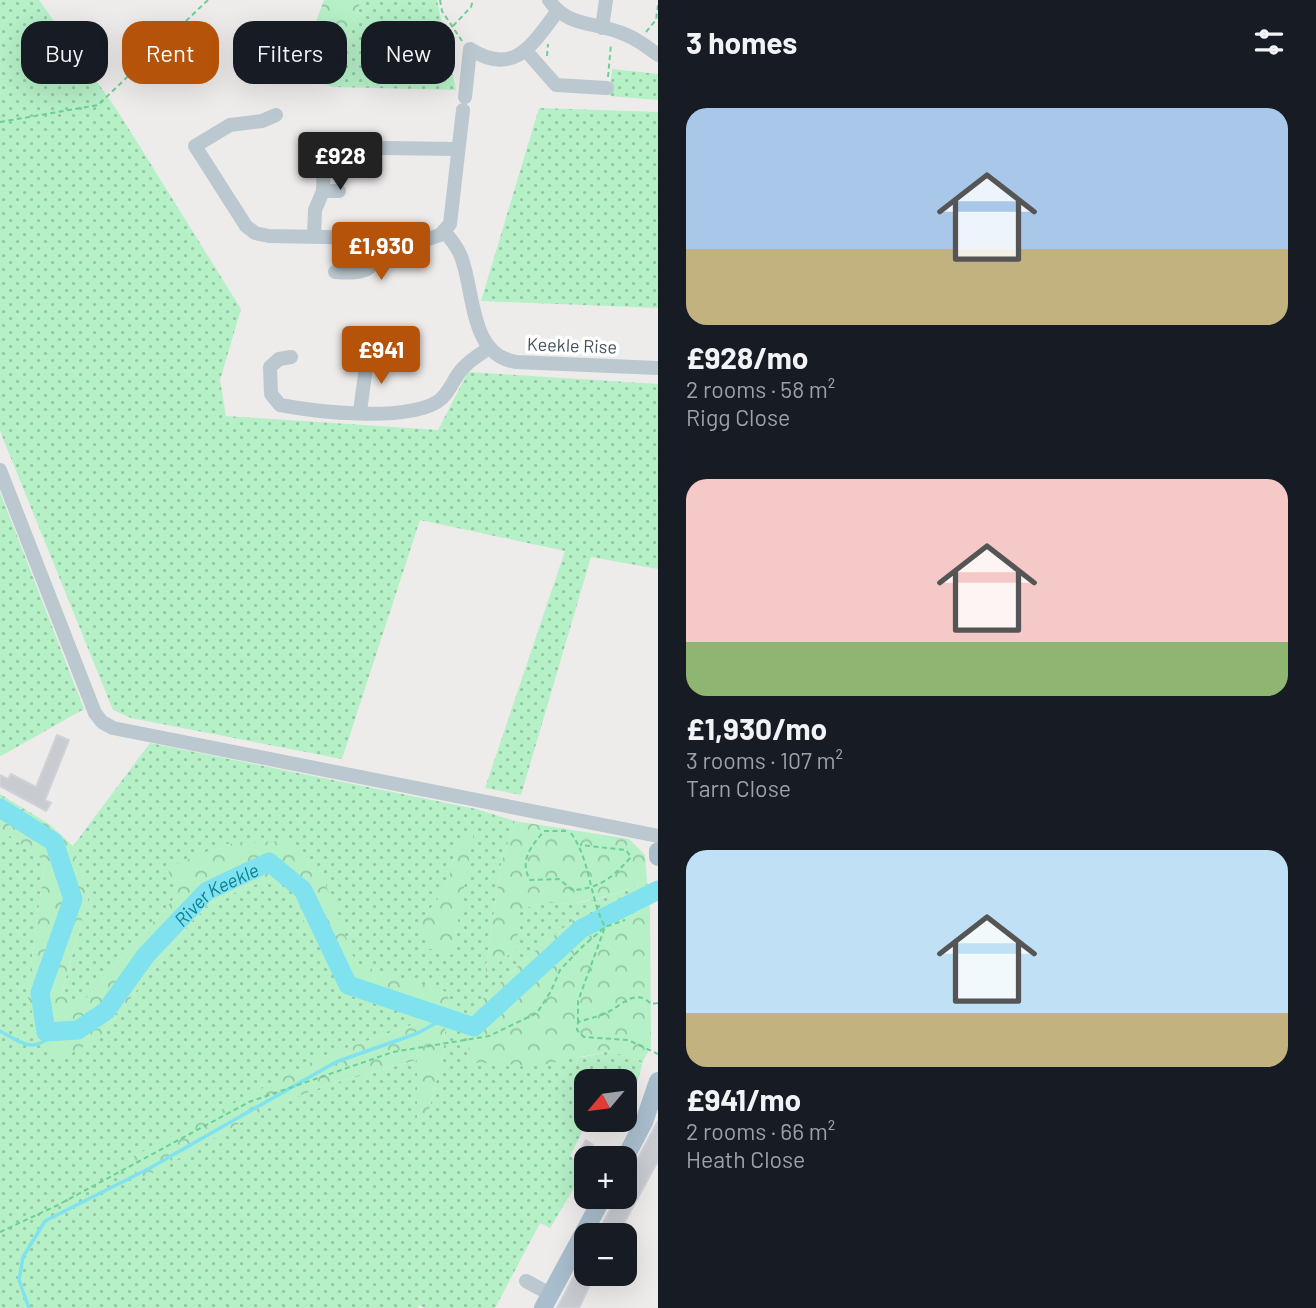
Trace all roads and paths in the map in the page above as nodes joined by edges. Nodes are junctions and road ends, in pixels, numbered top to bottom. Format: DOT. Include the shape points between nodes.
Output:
graph roads {
  1 [pos="208,0"];
  2 [pos="440,0"];
  3 [pos="473,0"];
  4 [pos="606,0"];
  5 [pos="658,5"];
  6 [pos="552,11"];
  7 [pos="657,20"];
  8 [pos="449,21"];
  9 [pos="455,23"];
  10 [pos="607,29"];
  11 [pos="455,30"];
  12 [pos="639,41"];
  13 [pos="470,49"];
  14 [pos="527,52"];
  15 [pos="658,55"];
  16 [pos="546,75"];
  17 [pos="607,89"];
  18 [pos="276,115"];
  19 [pos="0,122"];
  20 [pos="362,147"];
  21 [pos="383,147"];
  22 [pos="458,149"];
  23 [pos="323,191"];
  24 [pos="339,191"];
  25 [pos="444,231"];
  26 [pos="314,236"];
  27 [pos="379,237"];
  28 [pos="335,272"];
  29 [pos="376,346"];
  30 [pos="489,348"];
  31 [pos="291,357"];
  32 [pos="658,368"];
  33 [pos="360,411"];
  34 [pos="0,470"];
  35 [pos="658,836"];
  36 [pos="580,845"];
  37 [pos="658,851"];
  38 [pos="658,857"];
  39 [pos="593,888"];
  40 [pos="625,920"];
  41 [pos="605,927"];
  42 [pos="658,1003"];
  43 [pos="578,1022"];
  44 [pos="658,1054"];
  45 [pos="658,1081"];
  46 [pos="631,1146"];
  47 [pos="596,1209"];
  48 [pos="0,1232"];
  49 [pos="526,1281"];
  50 [pos="546,1301"];
  1 -- 19 [label="path" via="98,105"];
  2 -- 8 [label="path"];
  3 -- 9 [label="path"];
  4 -- 10 [label="street"];
  5 -- 7 [label="path"];
  6 -- 10 [label="street"];
  6 -- 14 [label="street"];
  6 -- 16 [label="path"];
  7 -- 12 [label="path"];
  10 -- 12 [label="street"];
  10 -- 17 [label="path"];
  11 -- 13 [label="path"];
  12 -- 15 [label="street"];
  13 -- 14 [label="street" via="486,59 511,59"];
  13 -- 22 [label="street"];
  14 -- 16 [label="street"];
  16 -- 17 [label="street" via="556,85"];
  18 -- 26 [label="street" via="230,125 195,146 248,229 269,236"];
  20 -- 23 [label="street" via="344,145 328,152 322,166"];
  21 -- 22 [label="street"];
  22 -- 25 [label="street" via="451,219"];
  23 -- 24 [label="street"];
  23 -- 26 [label="street" via="315,210"];
  25 -- 27 [label="street" via="428,239"];
  25 -- 30 [label="street" via="460,253 480,332"];
  26 -- 27 [label="street"];
  27 -- 28 [label="street" via="371,268"];
  29 -- 33 [label="street" via="368,360"];
  30 -- 32 [label="street, Keekle Rise" via="512,362"];
  30 -- 33 [label="street" via="461,369 438,401 426,407 392,413"];
  31 -- 33 [label="street" via="270,367 271,394 280,405"];
  34 -- 35 [label="street" via="102,722 113,728"];
  36 -- 39 [label="path"];
  36 -- 39 [label="path" via="626,850 631,857 608,881"];
  36 -- 39 [label="path" via="570,831 544,831 531,846 526,872 530,880 559,879 572,890"];
  37 -- 38 [label="main road"];
  39 -- 41 [label="path" via="595,907"];
  40 -- 41 [label="path"];
  41 -- 43 [label="path" via="578,1001"];
  41 -- 48 [label="path" via="559,970 537,1013 489,1036 393,1052 249,1102"];
  42 -- 43 [label="path" via="632,996 607,1013"];
  43 -- 44 [label="path" via="576,1030 584,1037 628,1040"];
  45 -- 46 [label="main road"];
  47 -- 50 [label="main road"];
  49 -- 50 [label="street"];
}
